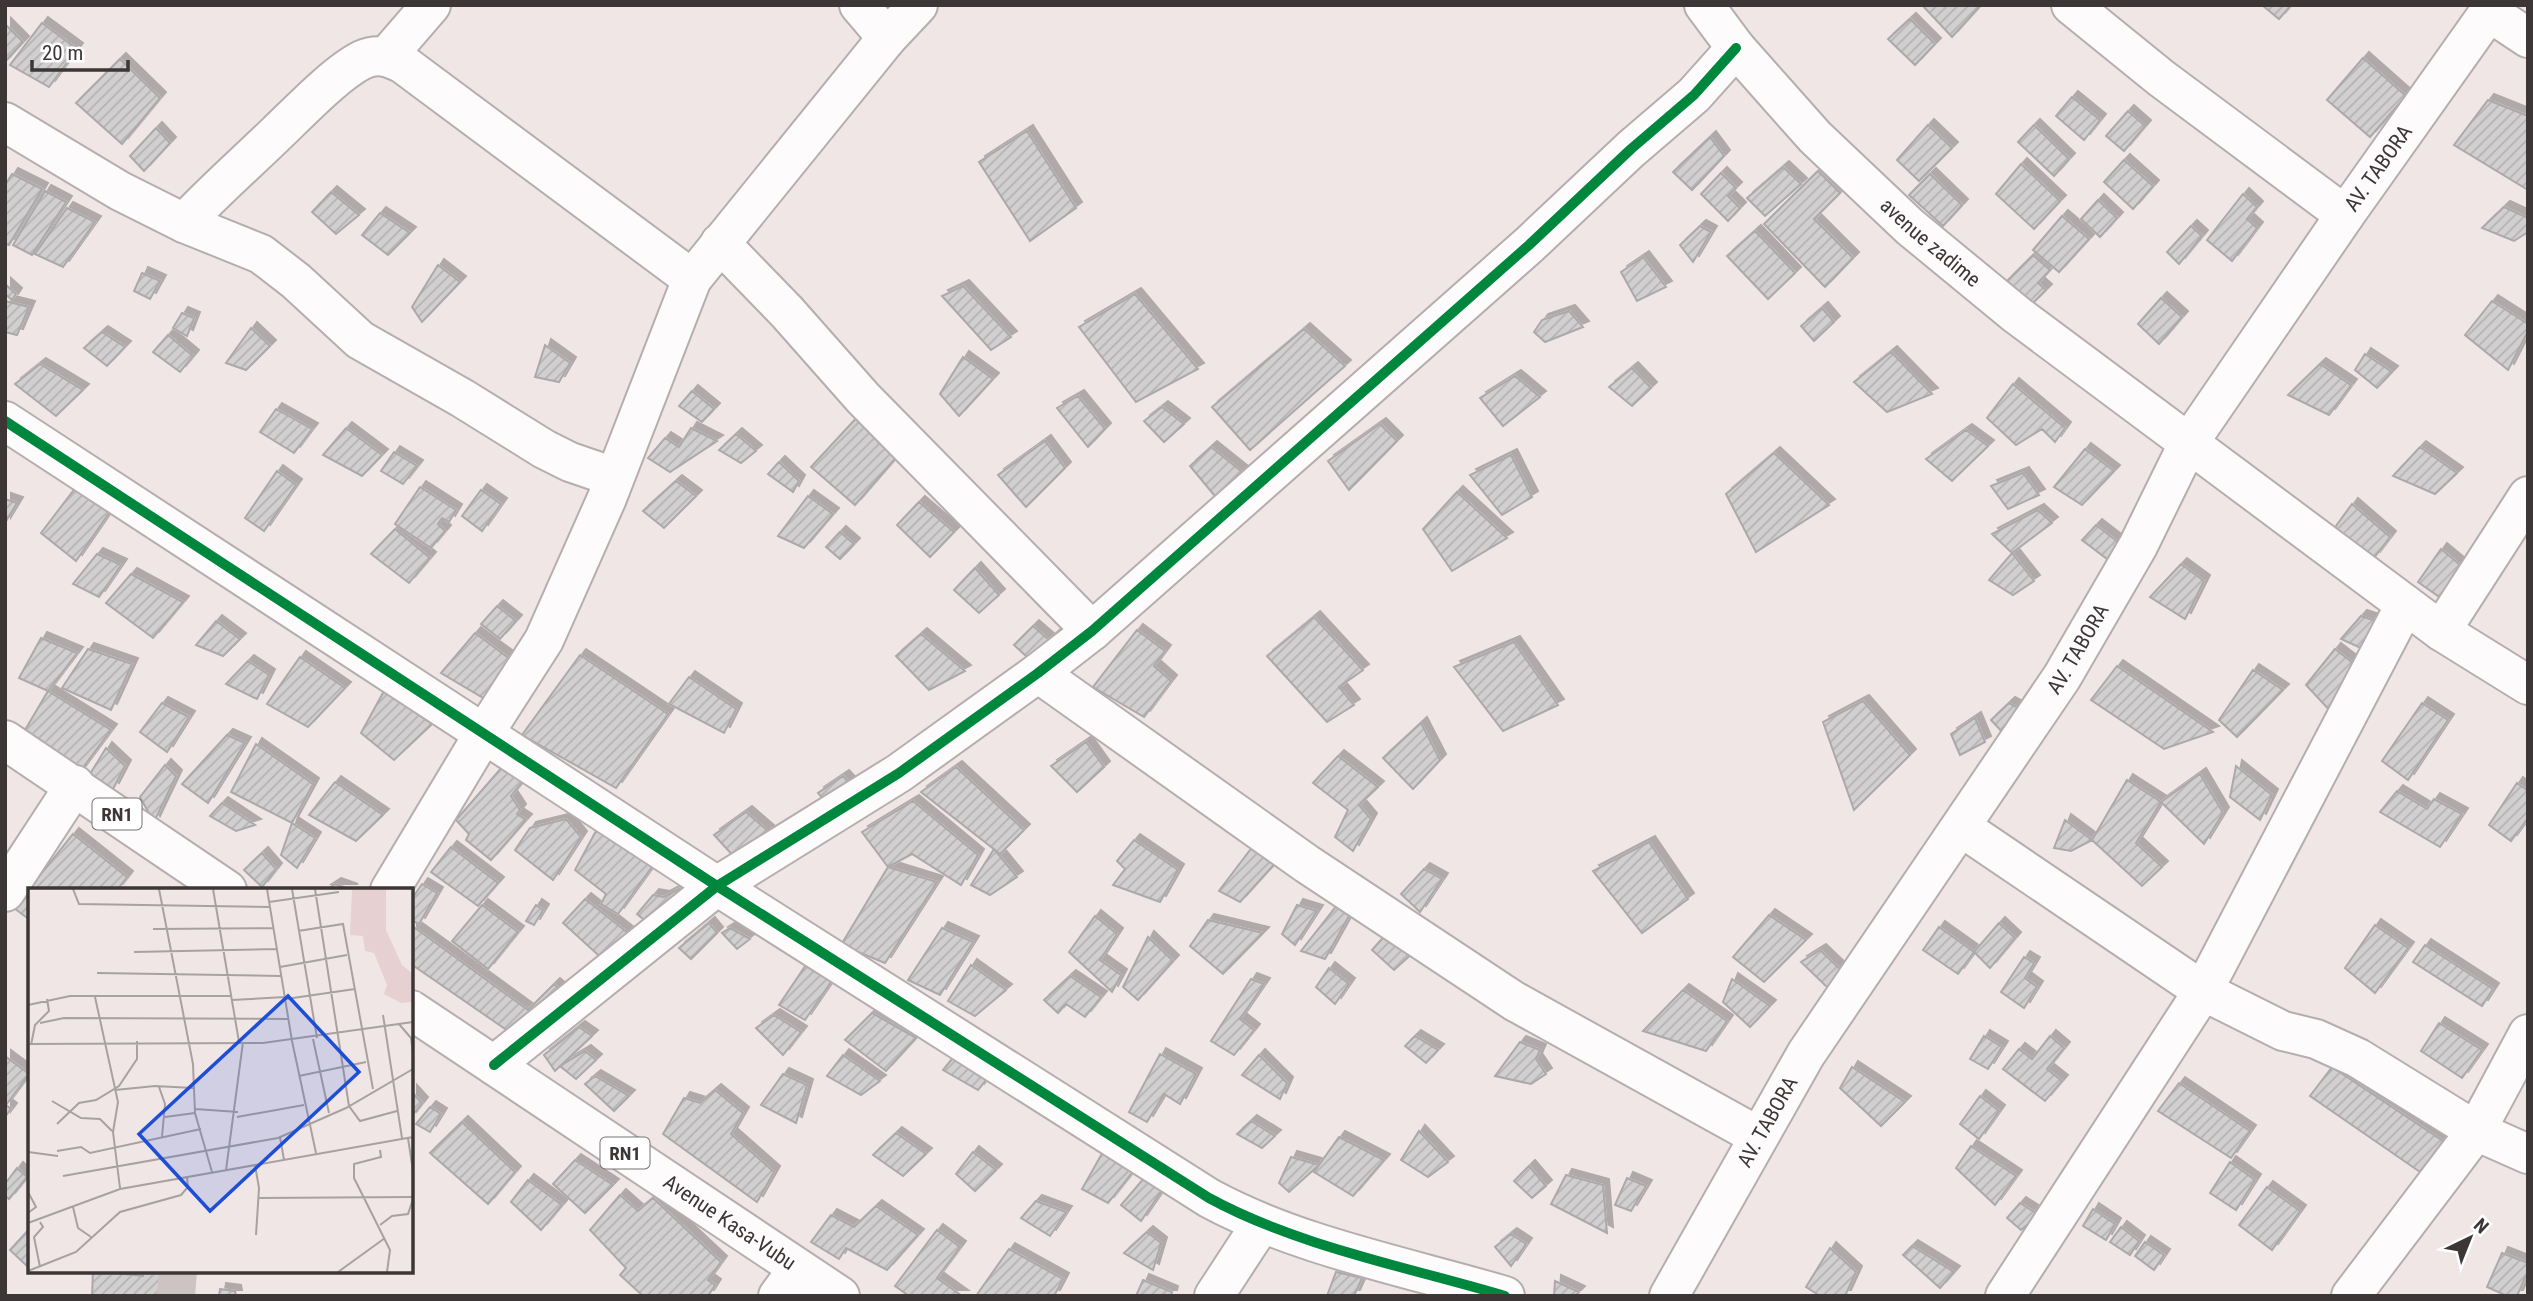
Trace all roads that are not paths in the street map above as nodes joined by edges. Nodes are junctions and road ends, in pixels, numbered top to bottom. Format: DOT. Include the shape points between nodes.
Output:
graph roads {
  1 [pos="431,5"];
  2 [pos="859,5"];
  3 [pos="918,5"];
  4 [pos="1704,5"];
  5 [pos="2071,5"];
  6 [pos="2491,9"];
  7 [pos="887,38"];
  8 [pos="2528,38"];
  9 [pos="1736,48"];
  10 [pos="387,57"];
  11 [pos="5,122"];
  12 [pos="2344,215"];
  13 [pos="184,223"];
  14 [pos="720,243"];
  15 [pos="692,279"];
  16 [pos="5,421"];
  17 [pos="2188,444"];
  18 [pos="614,477"];
  19 [pos="2528,496"];
  20 [pos="2405,605"];
  21 [pos="1092,631"];
  22 [pos="2441,631"];
  23 [pos="1038,673"];
  24 [pos="2528,685"];
  25 [pos="483,735"];
  26 [pos="5,740"];
  27 [pos="75,785"];
  28 [pos="1961,827"];
  29 [pos="717,886"];
  30 [pos="224,888"];
  31 [pos="391,888"];
  32 [pos="5,892"];
  33 [pos="2203,991"];
  34 [pos="413,1011"];
  35 [pos="2528,1034"];
  36 [pos="494,1065"];
  37 [pos="2476,1131"];
  38 [pos="1758,1136"];
  39 [pos="2528,1154"];
  40 [pos="1261,1224"];
  41 [pos="788,1282"];
  42 [pos="840,1296"];
  43 [pos="1214,1296"];
  44 [pos="1505,1296"];
  45 [pos="1669,1296"];
  46 [pos="2006,1296"];
  47 [pos="2351,1296"];
  1 -- 10 [label="main road"];
  2 -- 7 [label="main road"];
  3 -- 7 [label="main road"];
  4 -- 9 [label="main road, avenue zadime"];
  5 -- 12 [label="main road"];
  6 -- 8 [label="main road"];
  6 -- 12 [label="main road, AV. TABORA"];
  7 -- 14 [label="main road"];
  9 -- 17 [label="main road, avenue zadime" via="1815,137 1910,227 2017,315"];
  9 -- 21 [label="main road" via="1694,95 1529,245"];
  10 -- 13 [label="main road" via="361,60 336,80"];
  10 -- 15 [label="main road" via="403,64"];
  11 -- 13 [label="main road" via="120,191"];
  12 -- 17 [label="main road, AV. TABORA"];
  13 -- 18 [label="main road" via="261,254 360,340 544,449"];
  14 -- 15 [label="main road"];
  14 -- 21 [label="main road" via="863,398"];
  15 -- 18 [label="main road"];
  16 -- 25 [label="main road"];
  17 -- 20 [label="main road, avenue zadime"];
  17 -- 28 [label="main road, AV. TABORA" via="2138,546 2062,677"];
  18 -- 25 [label="main road" via="544,640"];
  19 -- 22 [label="main road"];
  20 -- 22 [label="main road, avenue zadime"];
  20 -- 33 [label="main road"];
  21 -- 23 [label="main road"];
  22 -- 24 [label="main road, avenue zadime"];
  23 -- 29 [label="main road" via="899,773"];
  23 -- 38 [label="main road" via="1307,864 1514,1001"];
  25 -- 29 [label="main road"];
  25 -- 31 [label="main road"];
  26 -- 27 [label="main road, RN1"];
  27 -- 30 [label="main road, RN1"];
  27 -- 32 [label="main road"];
  28 -- 33 [label="main road"];
  28 -- 38 [label="main road, AV. TABORA" via="1806,1054"];
  29 -- 36 [label="main road"];
  29 -- 40 [label="main road" via="1209,1198"];
  33 -- 37 [label="main road" via="2283,1031 2316,1039 2358,1059"];
  33 -- 46 [label="main road"];
  34 -- 36 [label="main road, Avenue Kasa-Vubu / RN1"];
  35 -- 37 [label="main road"];
  36 -- 41 [label="main road, Avenue Kasa-Vubu / RN1"];
  37 -- 39 [label="main road"];
  37 -- 47 [label="main road"];
  38 -- 45 [label="main road, AV. TABORA"];
  40 -- 43 [label="main road"];
  40 -- 44 [label="main road"];
  41 -- 42 [label="main road, Avenue Kasa-Vubu / RN1"];
}
